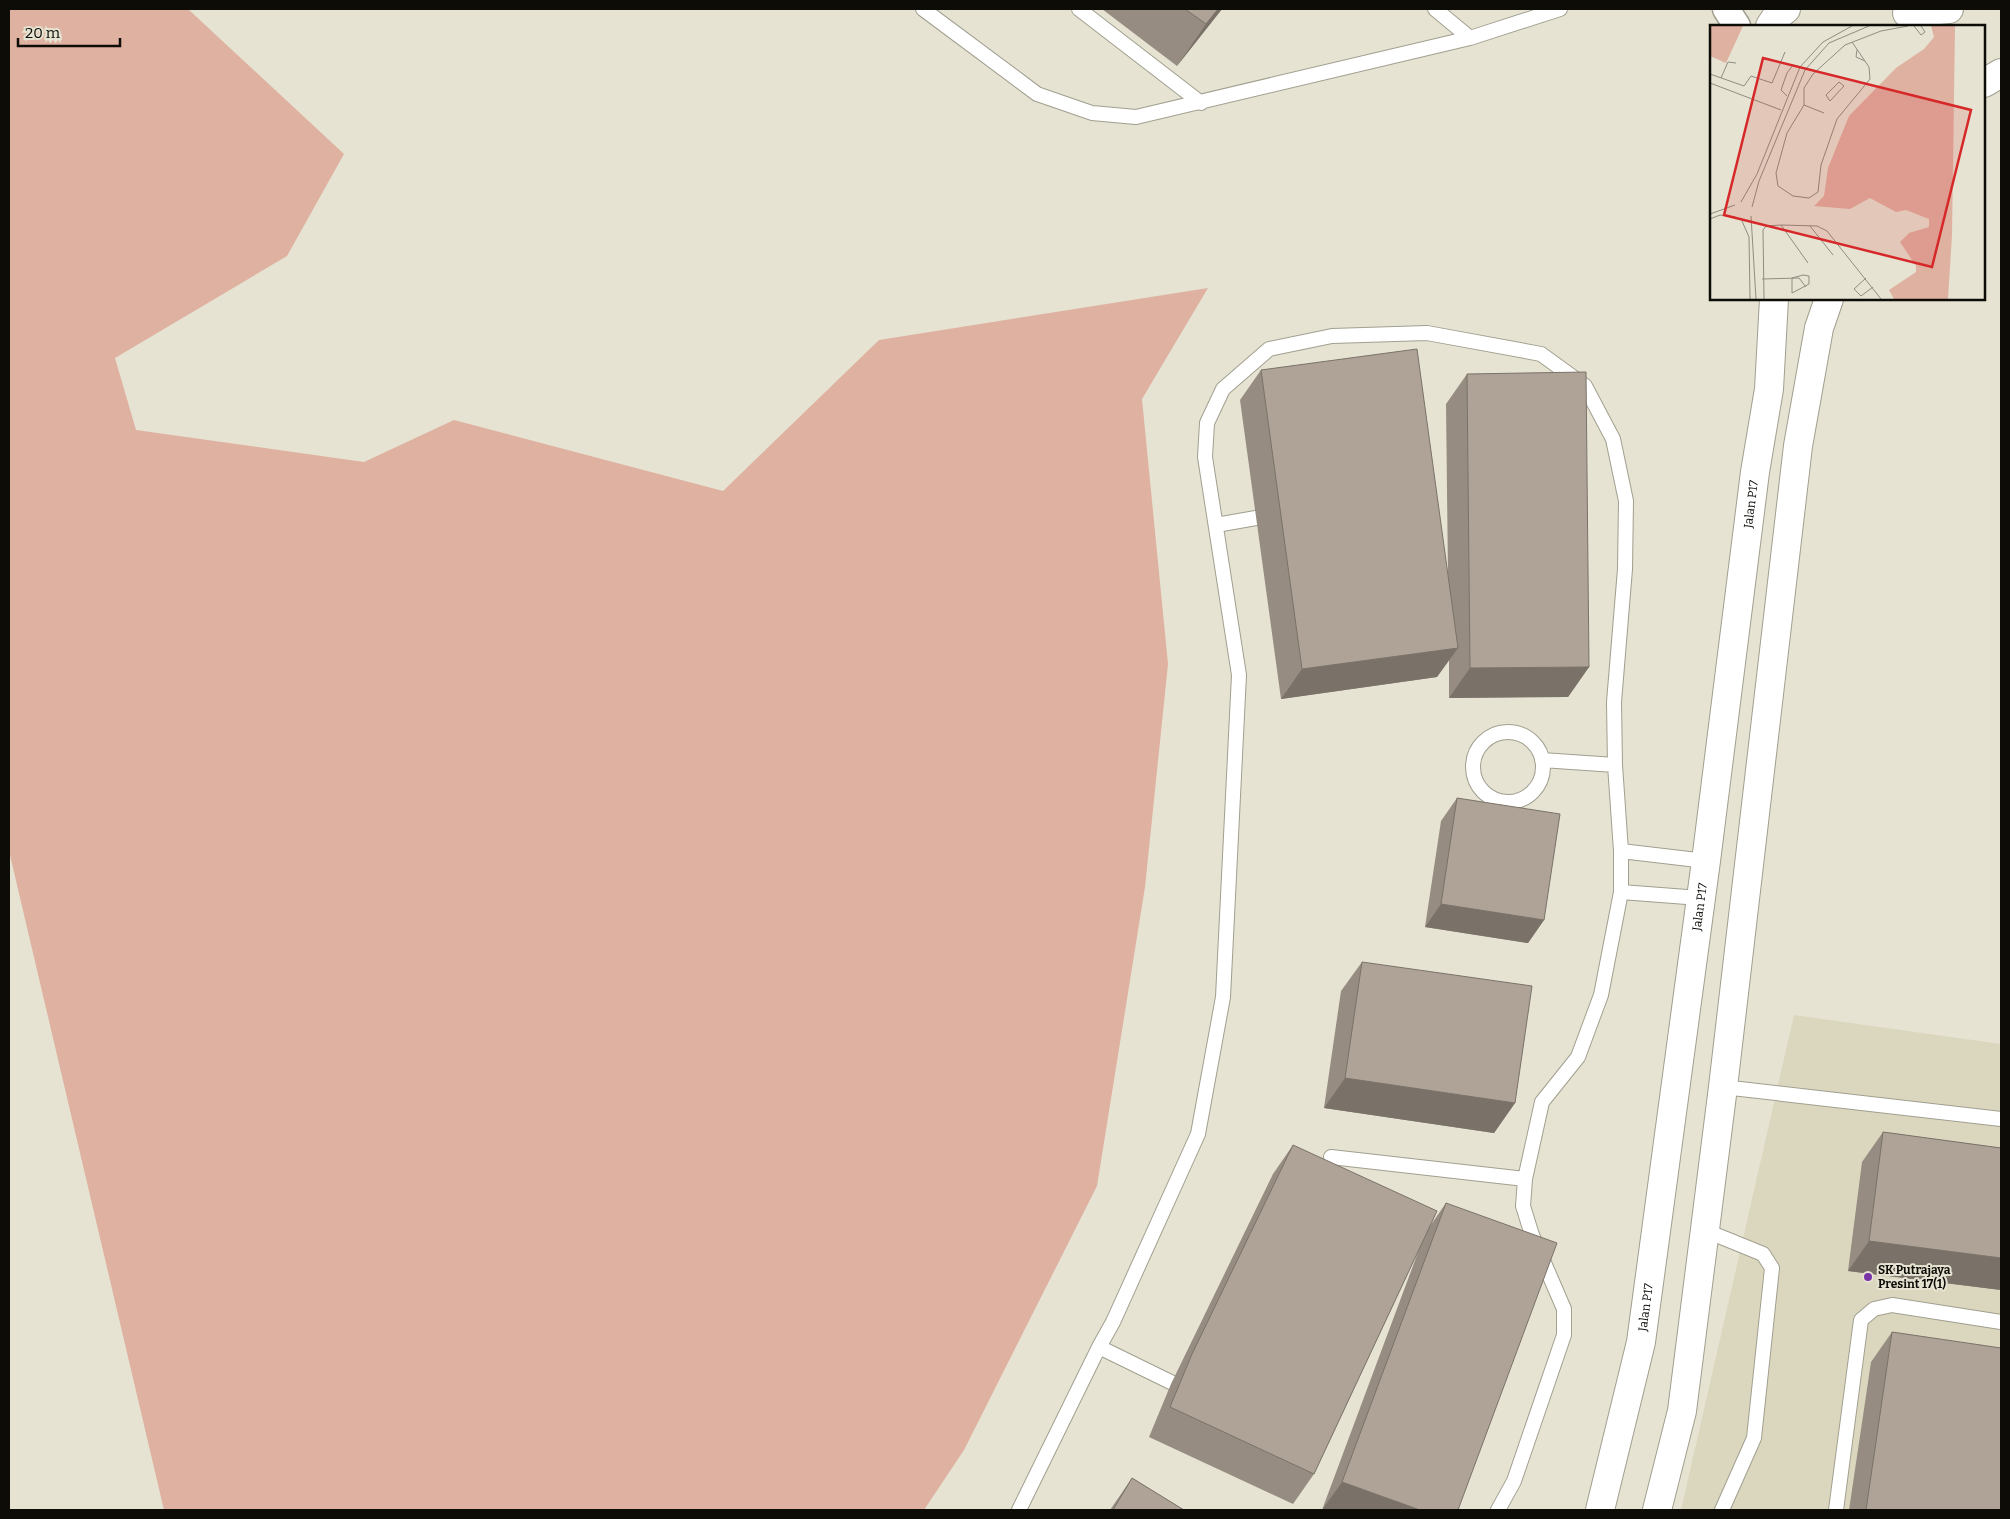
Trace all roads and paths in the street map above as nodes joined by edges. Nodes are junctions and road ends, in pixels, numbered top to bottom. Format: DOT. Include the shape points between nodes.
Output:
graph roads {
  1 [pos="924,9"];
  2 [pos="1080,9"];
  3 [pos="1435,9"];
  4 [pos="1560,9"];
  5 [pos="1726,9"];
  6 [pos="1786,9"];
  7 [pos="1949,9"];
  8 [pos="1909,16"];
  9 [pos="1736,25"];
  10 [pos="1771,25"];
  11 [pos="1470,38"];
  12 [pos="2001,72"];
  13 [pos="1985,82"];
  14 [pos="1200,103"];
  15 [pos="1774,300"];
  16 [pos="1829,300"];
  17 [pos="1256,518"];
  18 [pos="1216,525"];
  19 [pos="1542,760"];
  20 [pos="1615,765"];
  21 [pos="1621,851"];
  22 [pos="1706,861"];
  23 [pos="1621,892"];
  24 [pos="1700,898"];
  25 [pos="1723,1087"];
  26 [pos="2001,1119"];
  27 [pos="1331,1157"];
  28 [pos="1526,1179"];
  29 [pos="1704,1230"];
  30 [pos="2001,1322"];
  31 [pos="1099,1347"];
  32 [pos="1203,1398"];
  33 [pos="1019,1510"];
  34 [pos="1498,1510"];
  35 [pos="1600,1510"];
  36 [pos="1657,1510"];
  37 [pos="1722,1510"];
  38 [pos="1836,1510"];
  1 -- 14 [label="lane" via="1037,94 1092,113 1136,117"];
  2 -- 14 [label="lane"];
  3 -- 11 [label="lane"];
  4 -- 11 [label="lane"];
  5 -- 9 [label="street"];
  6 -- 10 [label="street"];
  7 -- 8 [label="street"];
  11 -- 14 [label="lane"];
  12 -- 13 [label="street"];
  15 -- 22 [label="street, Jalan P17" via="1769,389 1755,472"];
  16 -- 25 [label="street" via="1819,328 1798,446"];
  17 -- 18 [label="lane"];
  18 -- 20 [label="lane" via="1205,457 1207,423 1223,389 1269,349 1332,336 1427,333 1541,354 1584,386 1613,439 1626,501 1626,569 1614,702"];
  18 -- 31 [label="lane" via="1239,675 1223,997 1198,1134"];
  19 -- 19 [label="lane" via="1539,784 1520,800 1497,800 1486,794 1473,774 1477,750 1495,734 1507,732 1525,737 1538,749"];
  19 -- 20 [label="lane"];
  20 -- 21 [label="lane"];
  21 -- 22 [label="lane"];
  21 -- 23 [label="lane"];
  22 -- 24 [label="street, Jalan P17"];
  23 -- 24 [label="lane"];
  23 -- 28 [label="lane" via="1601,995 1578,1057 1542,1102"];
  24 -- 35 [label="street, Jalan P17" via="1641,1342"];
  25 -- 26 [label="lane"];
  25 -- 29 [label="street"];
  27 -- 28 [label="lane"];
  28 -- 34 [label="lane" via="1523,1206 1564,1309 1564,1335 1514,1481"];
  29 -- 36 [label="street" via="1682,1410"];
  29 -- 37 [label="lane" via="1763,1254 1772,1268 1754,1438"];
  30 -- 38 [label="lane" via="1892,1305 1874,1309 1861,1320"];
  31 -- 32 [label="lane"];
  31 -- 33 [label="lane"];
}
